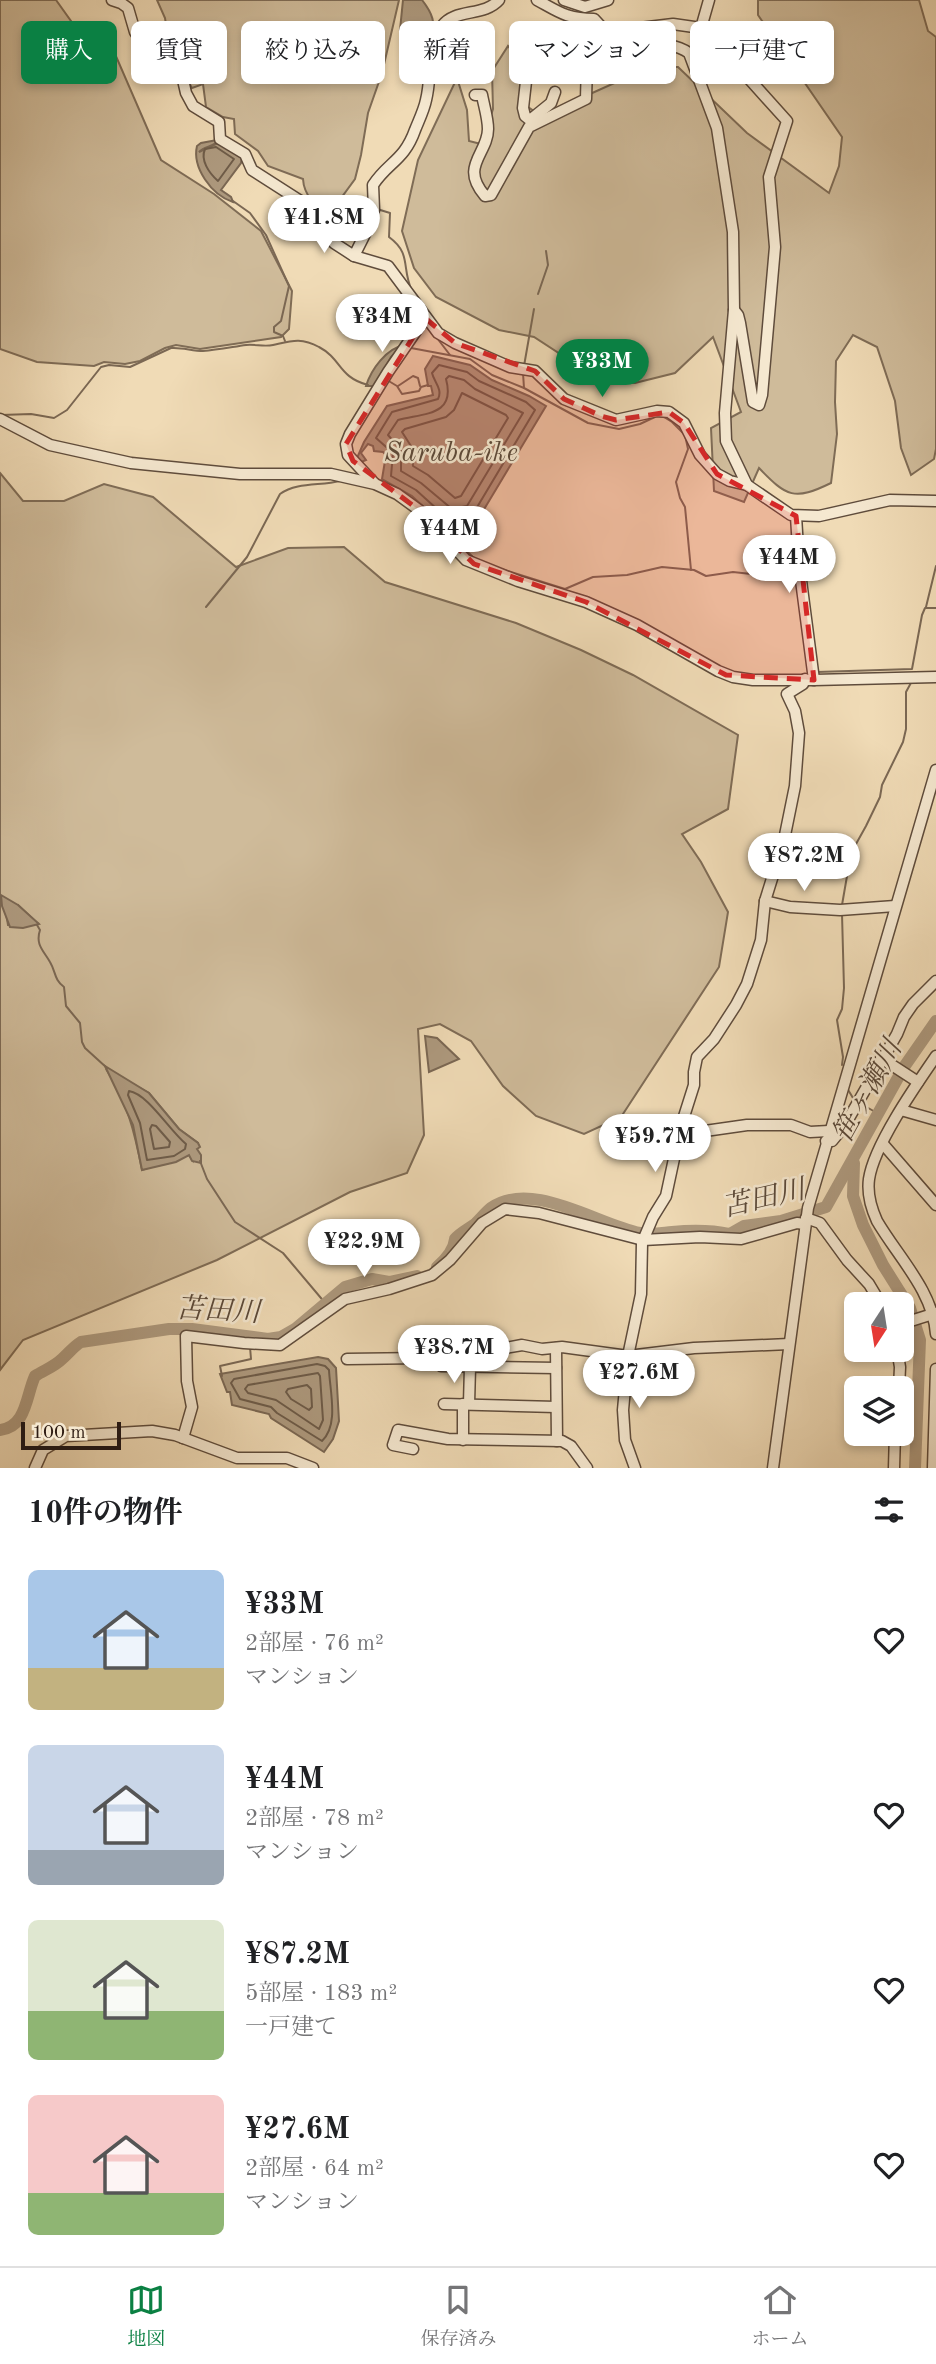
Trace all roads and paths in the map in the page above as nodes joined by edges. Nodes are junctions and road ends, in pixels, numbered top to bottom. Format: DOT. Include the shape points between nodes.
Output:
graph roads {
  1 [pos="111,0"];
  2 [pos="499,0"];
  3 [pos="537,0"];
  4 [pos="564,0"];
  5 [pos="608,0"];
  6 [pos="709,0"];
  7 [pos="595,21"];
  8 [pos="703,21"];
  9 [pos="676,46"];
  10 [pos="526,84"];
  11 [pos="586,84"];
  12 [pos="754,84"];
  13 [pos="555,92"];
  14 [pos="475,95"];
  15 [pos="354,256"];
  16 [pos="734,310"];
  17 [pos="428,321"];
  18 [pos="0,419"];
  19 [pos="375,484"];
  20 [pos="747,485"];
  21 [pos="936,501"];
  22 [pos="796,516"];
  23 [pos="811,676"];
  24 [pos="936,677"];
  25 [pos="936,770"];
  26 [pos="934,787"];
  27 [pos="765,901"];
  28 [pos="895,906"];
  29 [pos="936,981"];
  30 [pos="936,1056"];
  31 [pos="881,1058"];
  32 [pos="917,1081"];
  33 [pos="901,1110"];
  34 [pos="936,1120"];
  35 [pos="681,1126"];
  36 [pos="827,1136"];
  37 [pos="883,1144"];
  38 [pos="936,1205"];
  39 [pos="806,1216"];
  40 [pos="646,1235"];
  41 [pos="874,1292"];
  42 [pos="934,1314"];
  43 [pos="914,1320"];
  44 [pos="936,1334"];
  45 [pos="789,1344"];
  46 [pos="556,1348"];
  47 [pos="628,1356"];
  48 [pos="347,1359"];
  49 [pos="442,1366"];
  50 [pos="470,1367"];
  51 [pos="556,1368"];
  52 [pos="936,1369"];
  53 [pos="444,1404"];
  54 [pos="466,1404"];
  55 [pos="556,1406"];
  56 [pos="183,1438"];
  57 [pos="463,1440"];
  58 [pos="557,1441"];
  59 [pos="895,1446"];
  60 [pos="413,1449"];
  61 [pos="35,1468"];
  62 [pos="313,1468"];
  63 [pos="587,1468"];
  64 [pos="635,1468"];
  65 [pos="773,1468"];
  66 [pos="894,1468"];
  67 [pos="933,1468"];
  1 -- 15 [label="street" via="128,8 135,33 183,80 194,106 219,122 220,139 244,154 252,170 316,211 334,243"];
  2 -- 15 [label="street" via="487,10 455,16 437,34 426,99 414,134 405,153 373,185 374,210"];
  3 -- 7 [label="street" via="559,15"];
  4 -- 5 [label="street" via="585,7"];
  6 -- 8 [label="street"];
  9 -- 16 [label="street" via="689,53 695,64 717,128 733,232"];
  10 -- 13 [label="street" via="523,108 530,120 551,103"];
  11 -- 14 [label="street" via="586,99 529,127 491,195 485,196 474,175 488,131 482,95"];
  12 -- 16 [label="street" via="787,121 769,177 775,247 759,405 753,402"];
  15 -- 17 [label="street" via="388,266"];
  16 -- 20 [label="street" via="726,441"];
  17 -- 19 [label="street" via="384,378 346,444 348,455"];
  17 -- 20 [label="street" via="455,343 510,367 535,372 564,399 601,416 616,420 668,412 684,423 700,455 717,474"];
  18 -- 19 [label="street" via="50,445 131,463 240,474 331,474"];
  19 -- 23 [label="street" via="410,502 474,564 586,602 726,675 753,680"];
  20 -- 22 [label="street"];
  21 -- 22 [label="street" via="890,500 819,516"];
  22 -- 23 [label="street"];
  23 -- 24 [label="street"];
  23 -- 27 [label="street" via="787,694 799,733 795,786"];
  25 -- 26 [label="street"];
  26 -- 28 [label="street"];
  27 -- 28 [label="street" via="841,910"];
  27 -- 35 [label="street" via="761,940 747,984 698,1057"];
  28 -- 36 [label="street"];
  29 -- 31 [label="street" via="913,1004"];
  30 -- 32 [label="street"];
  31 -- 32 [label="street"];
  31 -- 36 [label="street" via="845,1125 832,1141"];
  32 -- 33 [label="street"];
  33 -- 34 [label="street"];
  33 -- 37 [label="street"];
  35 -- 36 [label="street" via="705,1131 791,1125"];
  35 -- 40 [label="street" via="666,1196"];
  36 -- 39 [label="street"];
  37 -- 38 [label="street"];
  37 -- 42 [label="street" via="869,1179 871,1208"];
  39 -- 40 [label="street" via="797,1223 741,1239"];
  39 -- 41 [label="street" via="820,1223"];
  39 -- 45 [label="street"];
  40 -- 47 [label="street" via="640,1305"];
  40 -- 56 [label="street" via="505,1209 482,1223 432,1275 345,1299 280,1345 186,1336 192,1407"];
  42 -- 43 [label="street"];
  42 -- 44 [label="street"];
  45 -- 47 [label="street"];
  45 -- 65 [label="street"];
  46 -- 47 [label="street"];
  46 -- 48 [label="street" via="513,1345 494,1350 448,1349 424,1358"];
  46 -- 51 [label="street"];
  47 -- 64 [label="street" via="623,1410 625,1440"];
  49 -- 50 [label="street"];
  50 -- 51 [label="street"];
  50 -- 54 [label="street"];
  51 -- 55 [label="street"];
  52 -- 67 [label="street"];
  53 -- 54 [label="street"];
  54 -- 55 [label="street"];
  54 -- 57 [label="street"];
  55 -- 58 [label="street"];
  56 -- 61 [label="street" via="152,1431 66,1436 43,1450"];
  56 -- 62 [label="street" via="237,1458 287,1458"];
  57 -- 58 [label="street"];
  57 -- 60 [label="street" via="398,1430 393,1445"];
  58 -- 63 [label="street" via="570,1446"];
  59 -- 66 [label="street"];
}
